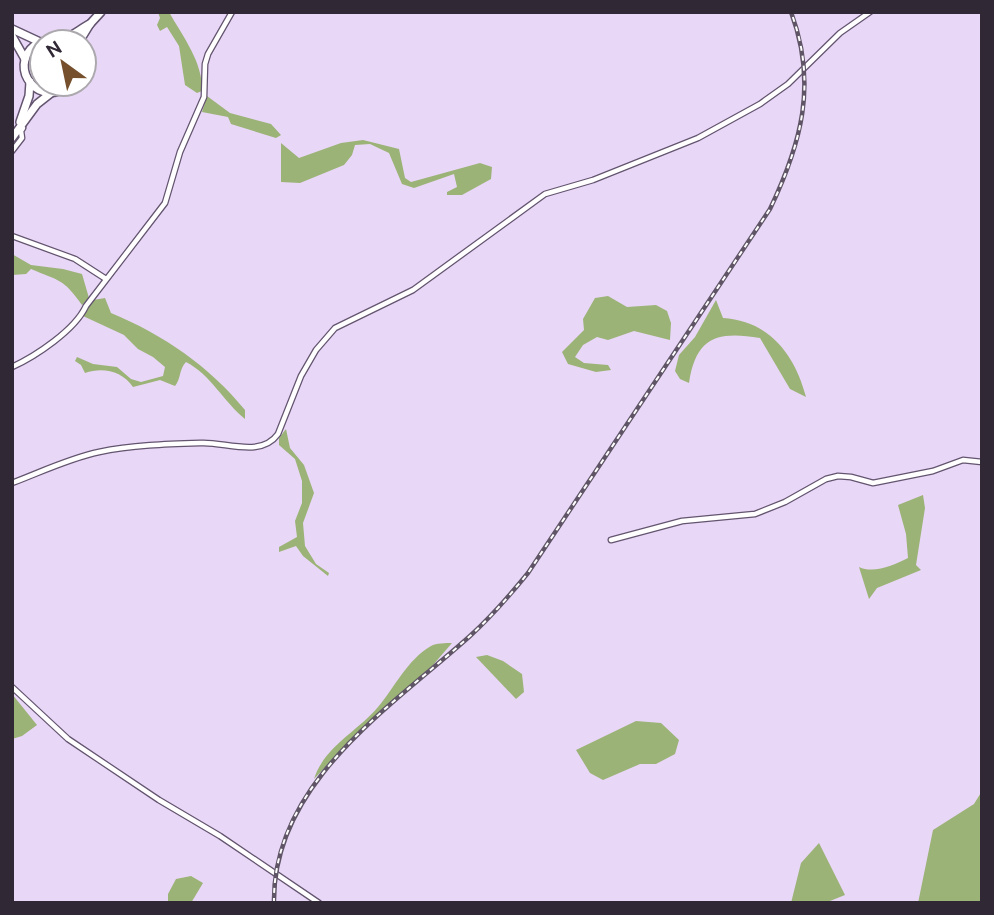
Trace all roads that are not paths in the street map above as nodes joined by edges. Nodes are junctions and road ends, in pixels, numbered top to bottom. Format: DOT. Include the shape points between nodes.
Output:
graph roads {
  1 [pos="101,12"];
  2 [pos="232,12"];
  3 [pos="870,12"];
  4 [pos="90,24"];
  5 [pos="83,28"];
  6 [pos="88,28"];
  7 [pos="12,29"];
  8 [pos="12,36"];
  9 [pos="28,36"];
  10 [pos="28,54"];
  11 [pos="25,59"];
  12 [pos="28,78"];
  13 [pos="28,98"];
  14 [pos="45,98"];
  15 [pos="37,104"];
  16 [pos="18,128"];
  17 [pos="12,138"];
  18 [pos="12,151"];
  19 [pos="12,236"];
  20 [pos="106,279"];
  21 [pos="12,367"];
  22 [pos="982,462"];
  23 [pos="12,482"];
  24 [pos="611,540"];
  25 [pos="12,687"];
  26 [pos="319,903"];
  1 -- 4 [label="main road"];
  2 -- 20 [label="street" via="208,54 204,97 166,200"];
  3 -- 23 [label="street" via="760,104 698,138 545,194 413,290 335,328 301,376 272,442 253,448 202,443 96,452"];
  4 -- 5 [label="main road"];
  4 -- 6 [label="main road"];
  7 -- 9 [label="main road"];
  8 -- 11 [label="main road"];
  10 -- 11 [label="main road"];
  11 -- 12 [label="main road"];
  13 -- 16 [label="main road"];
  14 -- 15 [label="main road"];
  15 -- 16 [label="main road"];
  15 -- 18 [label="street"];
  16 -- 17 [label="main road"];
  19 -- 20 [label="street" via="75,259"];
  20 -- 21 [label="street" via="72,326"];
  22 -- 24 [label="street" via="963,460 873,484 838,476 755,513 682,521"];
  25 -- 26 [label="street" via="68,740"];
}
